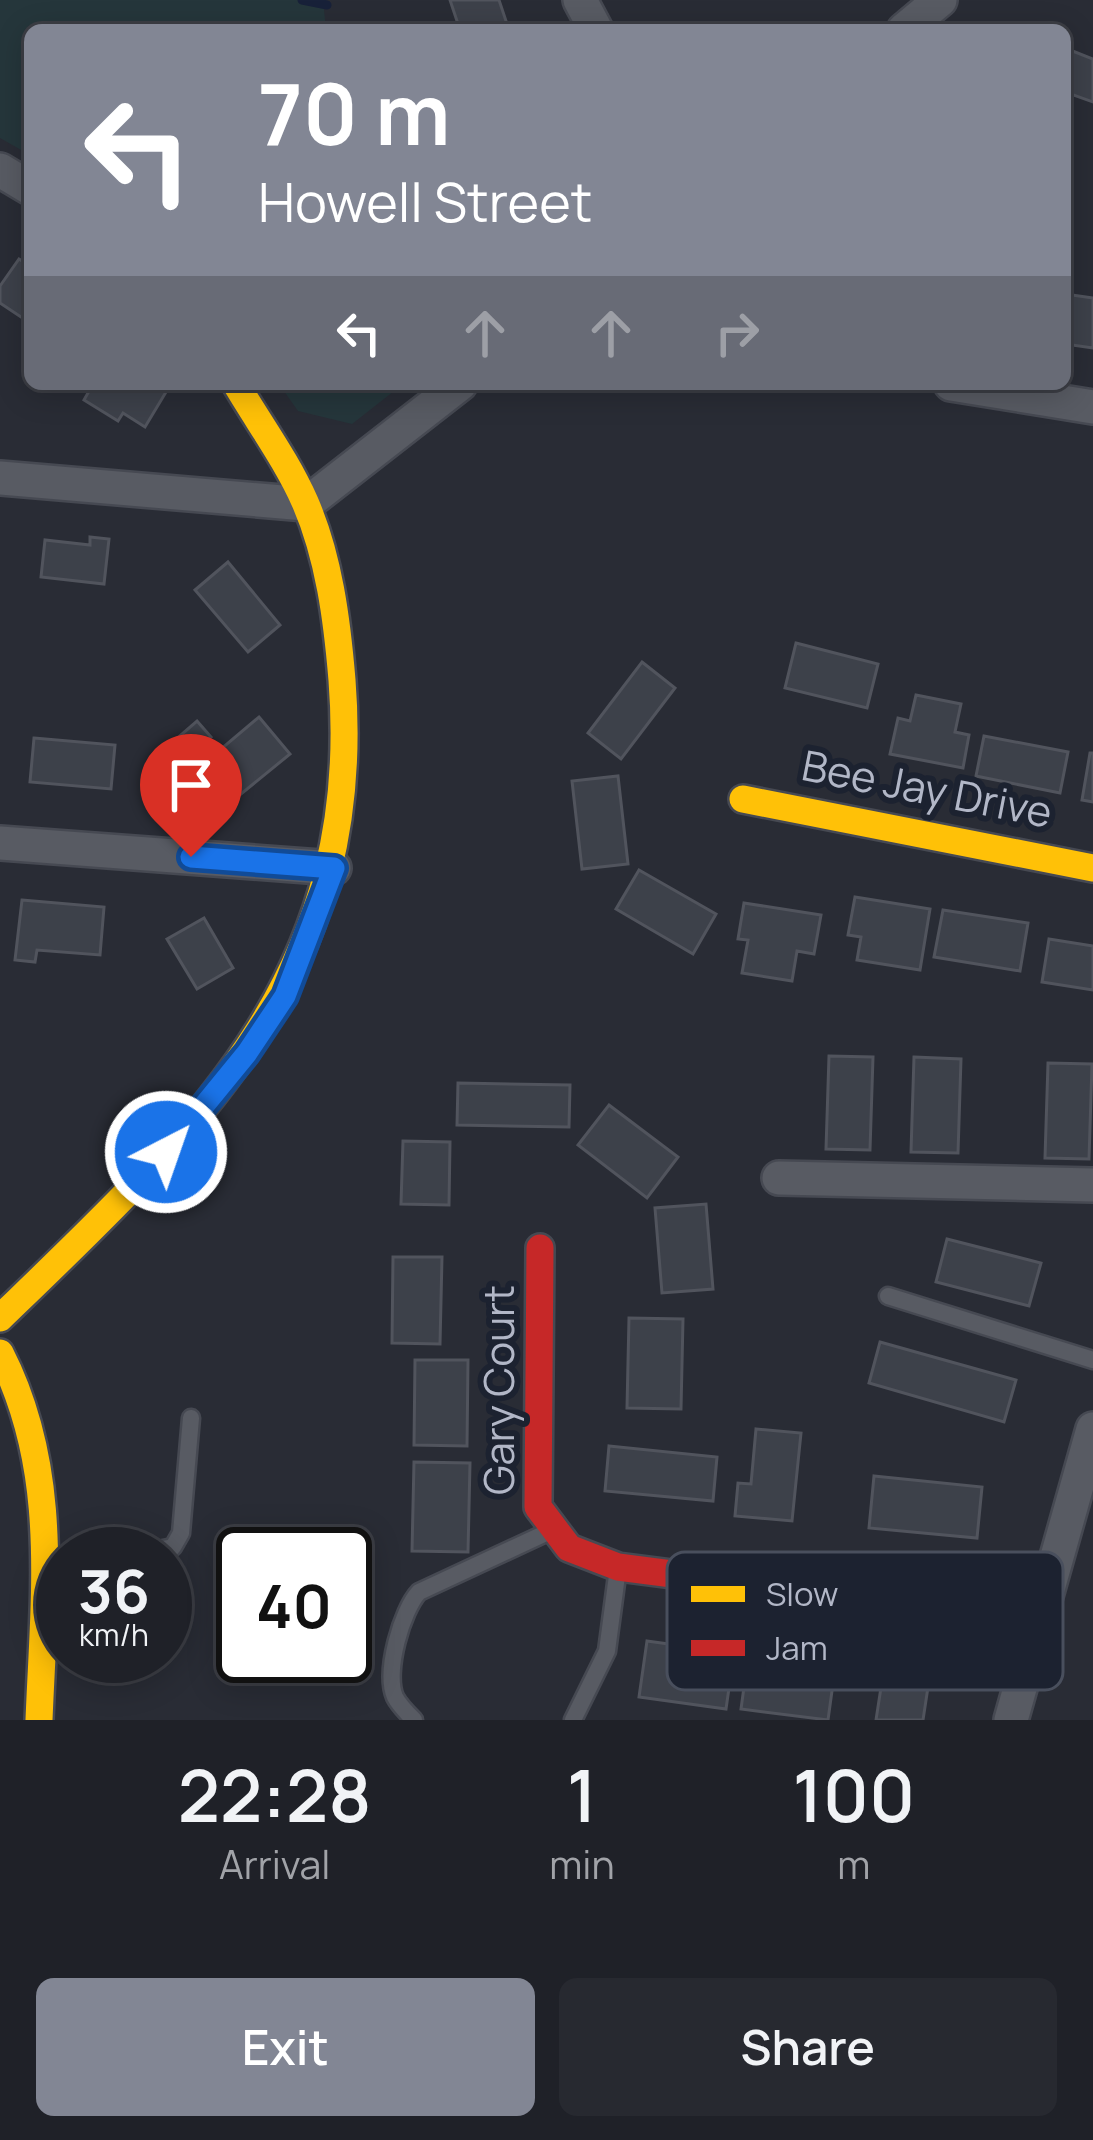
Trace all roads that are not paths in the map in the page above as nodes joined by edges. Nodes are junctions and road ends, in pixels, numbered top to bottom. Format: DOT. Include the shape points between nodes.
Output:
graph roads {
  1 [pos="940,0"];
  2 [pos="911,24"];
  3 [pos="240,390"];
  4 [pos="452,390"];
  5 [pos="987,390"];
  6 [pos="1093,407"];
  7 [pos="0,478"];
  8 [pos="306,504"];
  9 [pos="743,799"];
  10 [pos="0,843"];
  11 [pos="334,868"];
  12 [pos="1093,868"];
  13 [pos="779,1178"];
  14 [pos="1093,1185"];
  15 [pos="539,1248"];
  16 [pos="888,1296"];
  17 [pos="0,1318"];
  18 [pos="0,1353"];
  19 [pos="1093,1360"];
  20 [pos="191,1418"];
  21 [pos="1093,1429"];
  22 [pos="49,1527"];
  23 [pos="182,1527"];
  24 [pos="548,1532"];
  25 [pos="1056,1552"];
  26 [pos="618,1567"];
  27 [pos="667,1573"];
  28 [pos="42,1683"];
  29 [pos="1019,1690"];
  30 [pos="39,1720"];
  31 [pos="413,1720"];
  32 [pos="573,1720"];
  33 [pos="1011,1720"];
  1 -- 2 [label="street"];
  3 -- 8 [label="street"];
  4 -- 8 [label="street"];
  5 -- 6 [label="street"];
  7 -- 8 [label="street"];
  8 -- 11 [label="street" via="346,682 350,777"];
  9 -- 12 [label="street, Bee Jay Drive"];
  10 -- 11 [label="street"];
  11 -- 17 [label="street" via="285,996 247,1053 108,1214"];
  13 -- 14 [label="street"];
  15 -- 24 [label="street, Gary Court" via="538,1507"];
  16 -- 19 [label="lane"];
  18 -- 22 [label="street" via="36,1433"];
  20 -- 23 [label="lane"];
  21 -- 25 [label="street"];
  24 -- 26 [label="street, Gary Court" via="566,1549"];
  24 -- 31 [label="lane" via="409,1603 391,1678"];
  26 -- 27 [label="street, Gary Court"];
  26 -- 32 [label="lane" via="607,1652"];
  28 -- 30 [label="street"];
  29 -- 33 [label="street"];
}
